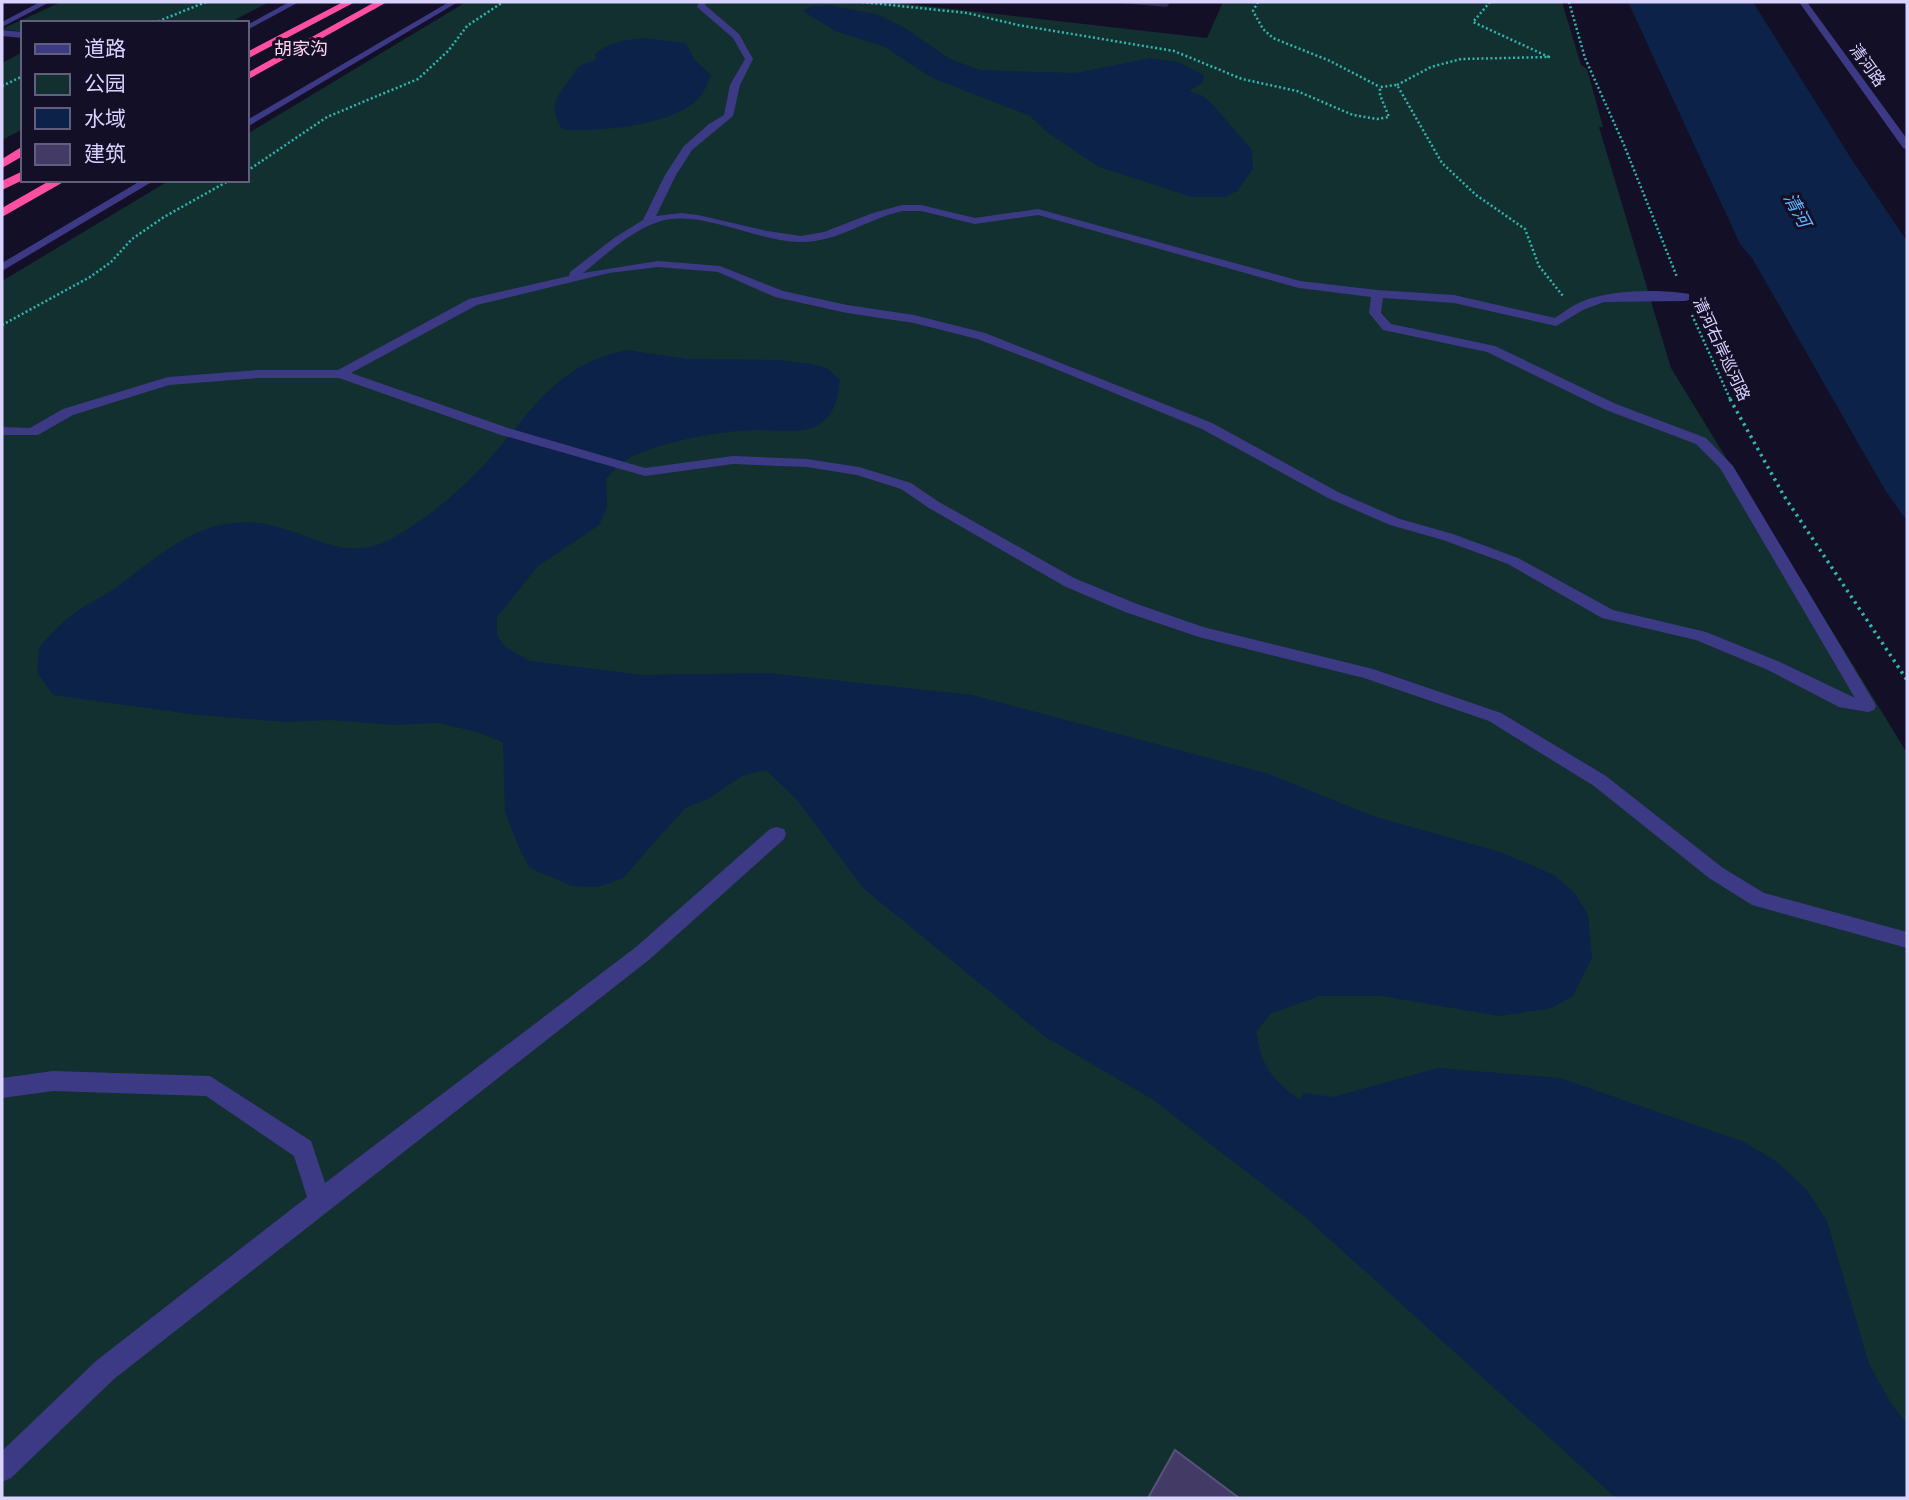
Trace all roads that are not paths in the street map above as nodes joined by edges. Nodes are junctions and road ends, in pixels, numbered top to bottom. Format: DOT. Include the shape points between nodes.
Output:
graph roads {
  1 [pos="46,2"];
  2 [pos="295,2"];
  3 [pos="350,2"];
  4 [pos="382,2"];
  5 [pos="454,2"];
  6 [pos="703,2"];
  7 [pos="1803,2"];
  8 [pos="2,24"];
  9 [pos="248,27"];
  10 [pos="260,36"];
  11 [pos="248,55"];
  12 [pos="248,76"];
  13 [pos="248,123"];
  14 [pos="1907,146"];
  15 [pos="21,150"];
  16 [pos="2,162"];
  17 [pos="21,176"];
  18 [pos="57,182"];
  19 [pos="147,182"];
  20 [pos="2,186"];
  21 [pos="2,213"];
  22 [pos="648,221"];
  23 [pos="2,268"];
  24 [pos="566,280"];
  25 [pos="1377,294"];
  26 [pos="1685,298"];
  27 [pos="340,374"];
  28 [pos="2,431"];
  29 [pos="777,834"];
  30 [pos="1907,940"];
  31 [pos="2,1088"];
  32 [pos="320,1201"];
  33 [pos="2,1469"];
  1 -- 8 [label="street"];
  2 -- 9 [label="street"];
  3 -- 10 [label="highway"];
  3 -- 11 [label="highway"];
  4 -- 12 [label="highway"];
  5 -- 13 [label="street"];
  6 -- 22 [label="street" via="700,5 710,16 736,36 748,59 728,116 687,147"];
  7 -- 14 [label="street, 清河路"];
  15 -- 16 [label="highway"];
  17 -- 20 [label="highway"];
  18 -- 21 [label="highway"];
  19 -- 23 [label="street"];
  22 -- 24 [label="street"];
  22 -- 25 [label="street" via="692,218 802,239 839,232 903,207 921,207 972,221 1038,212 1299,284"];
  24 -- 25 [label="street" via="658,264 720,269 779,294 981,336 1207,426 1333,495 1395,523 1513,561 1608,614 1700,636 1774,666 1845,703 1868,706 1726,466 1701,441 1611,407 1491,349 1387,327 1375,313"];
  24 -- 27 [label="street" via="473,302"];
  25 -- 26 [label="street" via="1454,299 1556,322 1578,307 1605,299"];
  27 -- 28 [label="street" via="168,381 68,412 33,432"];
  27 -- 30 [label="street" via="503,431 645,472 733,460 776,461 833,466 906,486 1069,582 1131,608 1199,632 1367,673 1495,717 1600,781 1716,873 1759,899"];
  29 -- 32 [label="street" via="643,953"];
  31 -- 32 [label="street" via="52,1081 210,1086 303,1149"];
  32 -- 33 [label="street" via="105,1370"];
}
